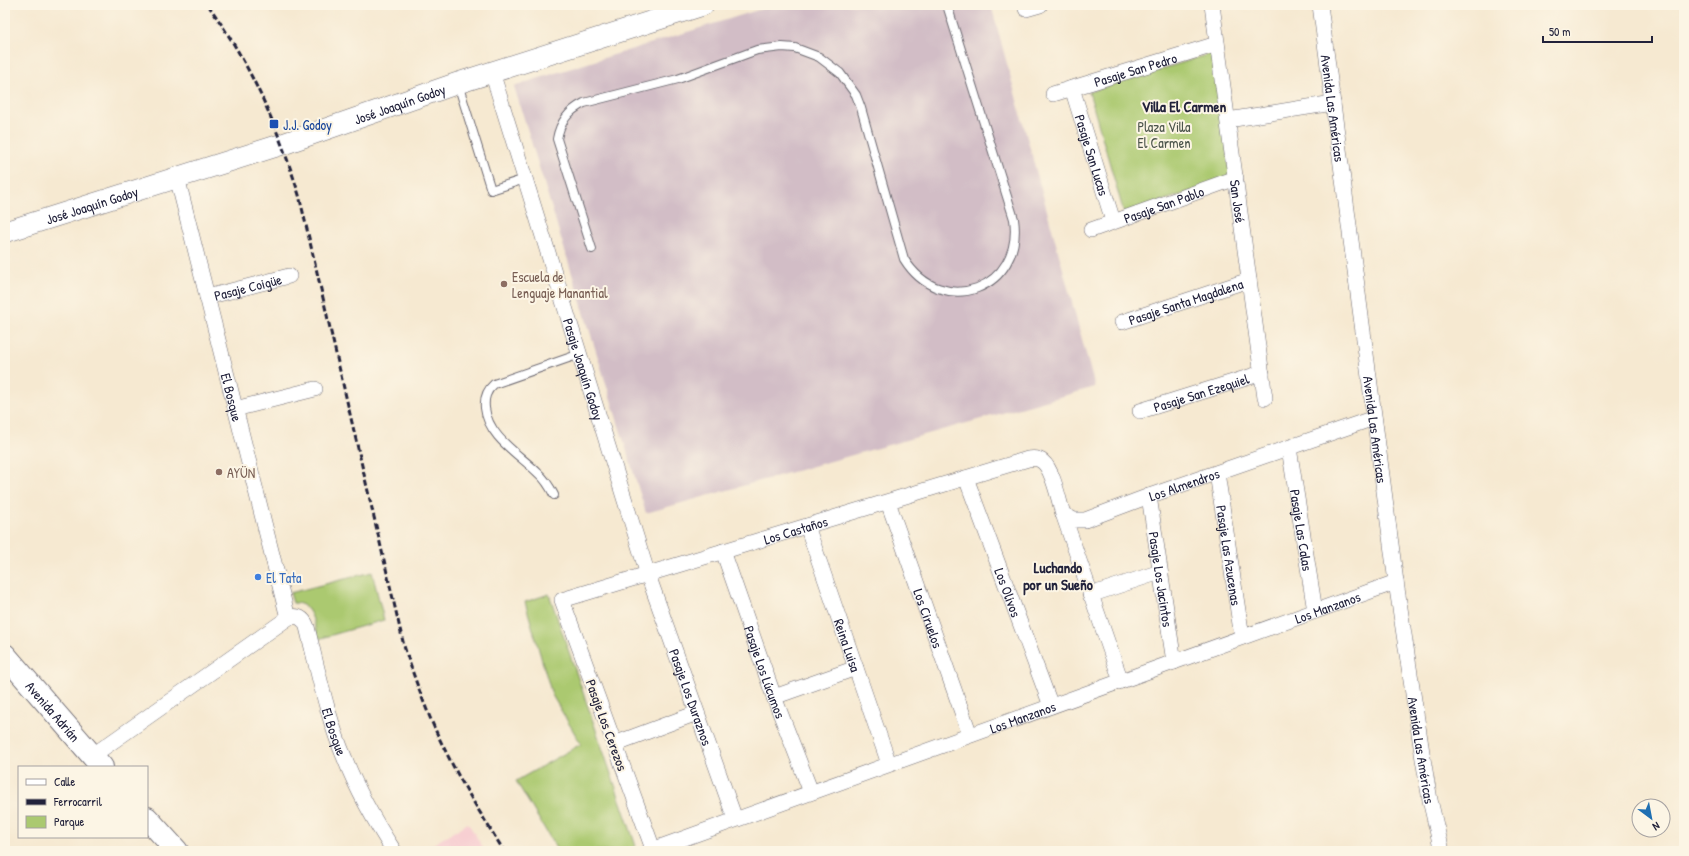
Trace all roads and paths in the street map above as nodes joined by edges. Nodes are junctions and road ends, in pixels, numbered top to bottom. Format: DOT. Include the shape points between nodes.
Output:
graph roads {
  1 [pos="703,5"];
  2 [pos="947,5"];
  3 [pos="1212,5"];
  4 [pos="1320,5"];
  5 [pos="1217,44"];
  6 [pos="492,72"];
  7 [pos="458,83"];
  8 [pos="1072,88"];
  9 [pos="1053,94"];
  10 [pos="1333,103"];
  11 [pos="1228,120"];
  12 [pos="177,178"];
  13 [pos="1236,178"];
  14 [pos="525,180"];
  15 [pos="1113,221"];
  16 [pos="1091,230"];
  17 [pos="5,232"];
  18 [pos="592,249"];
  19 [pos="289,276"];
  20 [pos="1249,280"];
  21 [pos="207,297"];
  22 [pos="1122,322"];
  23 [pos="580,354"];
  24 [pos="1262,373"];
  25 [pos="315,389"];
  26 [pos="1265,398"];
  27 [pos="236,409"];
  28 [pos="1140,411"];
  29 [pos="1374,418"];
  30 [pos="1289,448"];
  31 [pos="1217,473"];
  32 [pos="966,478"];
  33 [pos="554,495"];
  34 [pos="1149,496"];
  35 [pos="888,502"];
  36 [pos="1063,514"];
  37 [pos="807,526"];
  38 [pos="723,551"];
  39 [pos="1160,572"];
  40 [pos="648,574"];
  41 [pos="1396,582"];
  42 [pos="1090,595"];
  43 [pos="562,600"];
  44 [pos="1316,611"];
  45 [pos="288,618"];
  46 [pos="1242,637"];
  47 [pos="5,655"];
  48 [pos="1174,662"];
  49 [pos="856,668"];
  50 [pos="1121,681"];
  51 [pos="774,697"];
  52 [pos="1051,706"];
  53 [pos="697,713"];
  54 [pos="970,735"];
  55 [pos="614,744"];
  56 [pos="97,762"];
  57 [pos="889,764"];
  58 [pos="811,792"];
  59 [pos="148,819"];
  60 [pos="735,819"];
  61 [pos="651,850"];
  62 [pos="177,851"];
  63 [pos="394,851"];
  64 [pos="1442,851"];
  1 -- 6 [label="street, José Joaquín Godoy"];
  2 -- 18 [label="lane" via="1014,218 1013,251 1002,271 985,285 964,291 943,290 925,282 910,268 904,259 861,108 853,89 840,72 824,60 807,52 782,47 757,50 678,79 584,103 566,116 561,123 557,139"];
  3 -- 5 [label="street, San José"];
  4 -- 10 [label="street, Avenida Las Américas"];
  5 -- 8 [label="street, Pasaje San Pedro"];
  5 -- 11 [label="street, San José"];
  6 -- 7 [label="street, José Joaquín Godoy"];
  6 -- 14 [label="street, Pasaje Joaquín Godoy"];
  7 -- 12 [label="street, José Joaquín Godoy"];
  7 -- 14 [label="lane" via="491,190"];
  8 -- 9 [label="street, Pasaje San Pedro"];
  8 -- 15 [label="street, Pasaje San Lucas"];
  10 -- 11 [label="street"];
  10 -- 29 [label="street, Avenida Las Américas"];
  11 -- 13 [label="street, San José"];
  12 -- 17 [label="street, José Joaquín Godoy"];
  12 -- 21 [label="street, El Bosque"];
  13 -- 15 [label="street, Pasaje San Pablo"];
  13 -- 20 [label="street, San José"];
  14 -- 23 [label="street, Pasaje Joaquín Godoy"];
  15 -- 16 [label="street, Pasaje San Pablo"];
  19 -- 21 [label="street, Pasaje Coigüe"];
  20 -- 22 [label="street, Pasaje Santa Magdalena"];
  20 -- 24 [label="street, San José"];
  21 -- 27 [label="street, El Bosque"];
  23 -- 33 [label="lane" via="494,384 485,398 486,414 494,432 545,480"];
  23 -- 40 [label="street, Pasaje Joaquín Godoy"];
  24 -- 26 [label="street, San José"];
  24 -- 28 [label="street, Pasaje San Ezequiel"];
  25 -- 27 [label="street"];
  27 -- 45 [label="street, El Bosque"];
  29 -- 30 [label="street, Los Almendros"];
  29 -- 41 [label="street, Avenida Las Américas"];
  30 -- 31 [label="street, Los Almendros"];
  30 -- 44 [label="street, Pasaje Las Calas"];
  31 -- 34 [label="street, Los Almendros"];
  31 -- 46 [label="street, Pasaje Las Azucenas"];
  32 -- 35 [label="street, Los Castaños"];
  32 -- 36 [label="street, Los Castaños" via="1033,458 1047,467"];
  32 -- 52 [label="street, Los Olivos"];
  34 -- 36 [label="street, Los Almendros" via="1085,520 1074,520"];
  34 -- 39 [label="street, Pasaje Los Jacintos"];
  35 -- 37 [label="street, Los Castaños"];
  35 -- 54 [label="street, Los Ciruelos"];
  36 -- 42 [label="street"];
  37 -- 38 [label="street, Los Castaños"];
  37 -- 49 [label="street, Reina Luisa"];
  38 -- 40 [label="street, Los Castaños"];
  38 -- 51 [label="street, Pasaje Los Lúcumos"];
  39 -- 42 [label="street"];
  39 -- 48 [label="street, Pasaje Los Jacintos"];
  40 -- 43 [label="street, Los Castaños"];
  40 -- 53 [label="street, Pasaje Los Duraznos"];
  41 -- 44 [label="street, Los Manzanos"];
  41 -- 64 [label="street, Avenida Las Américas" via="1424,766"];
  42 -- 50 [label="street"];
  43 -- 55 [label="street, Pasaje Los Cerezos"];
  44 -- 46 [label="street, Los Manzanos"];
  45 -- 56 [label="street"];
  45 -- 63 [label="street, El Bosque" via="295,616 305,622 327,708 344,759 368,808"];
  46 -- 48 [label="street, Los Manzanos"];
  47 -- 56 [label="main road, Avenida Adrián"];
  48 -- 50 [label="street, Los Manzanos"];
  49 -- 51 [label="street"];
  49 -- 57 [label="street, Reina Luisa"];
  50 -- 52 [label="street, Los Manzanos"];
  51 -- 58 [label="street, Pasaje Los Lúcumos"];
  52 -- 54 [label="street, Los Manzanos"];
  53 -- 55 [label="street"];
  53 -- 60 [label="street, Pasaje Los Duraznos"];
  54 -- 57 [label="street, Los Manzanos"];
  55 -- 61 [label="street, Pasaje Los Cerezos"];
  57 -- 58 [label="street, Los Manzanos"];
  58 -- 60 [label="street, Los Manzanos"];
  59 -- 62 [label="main road"];
  60 -- 61 [label="street, Los Manzanos"];
}
